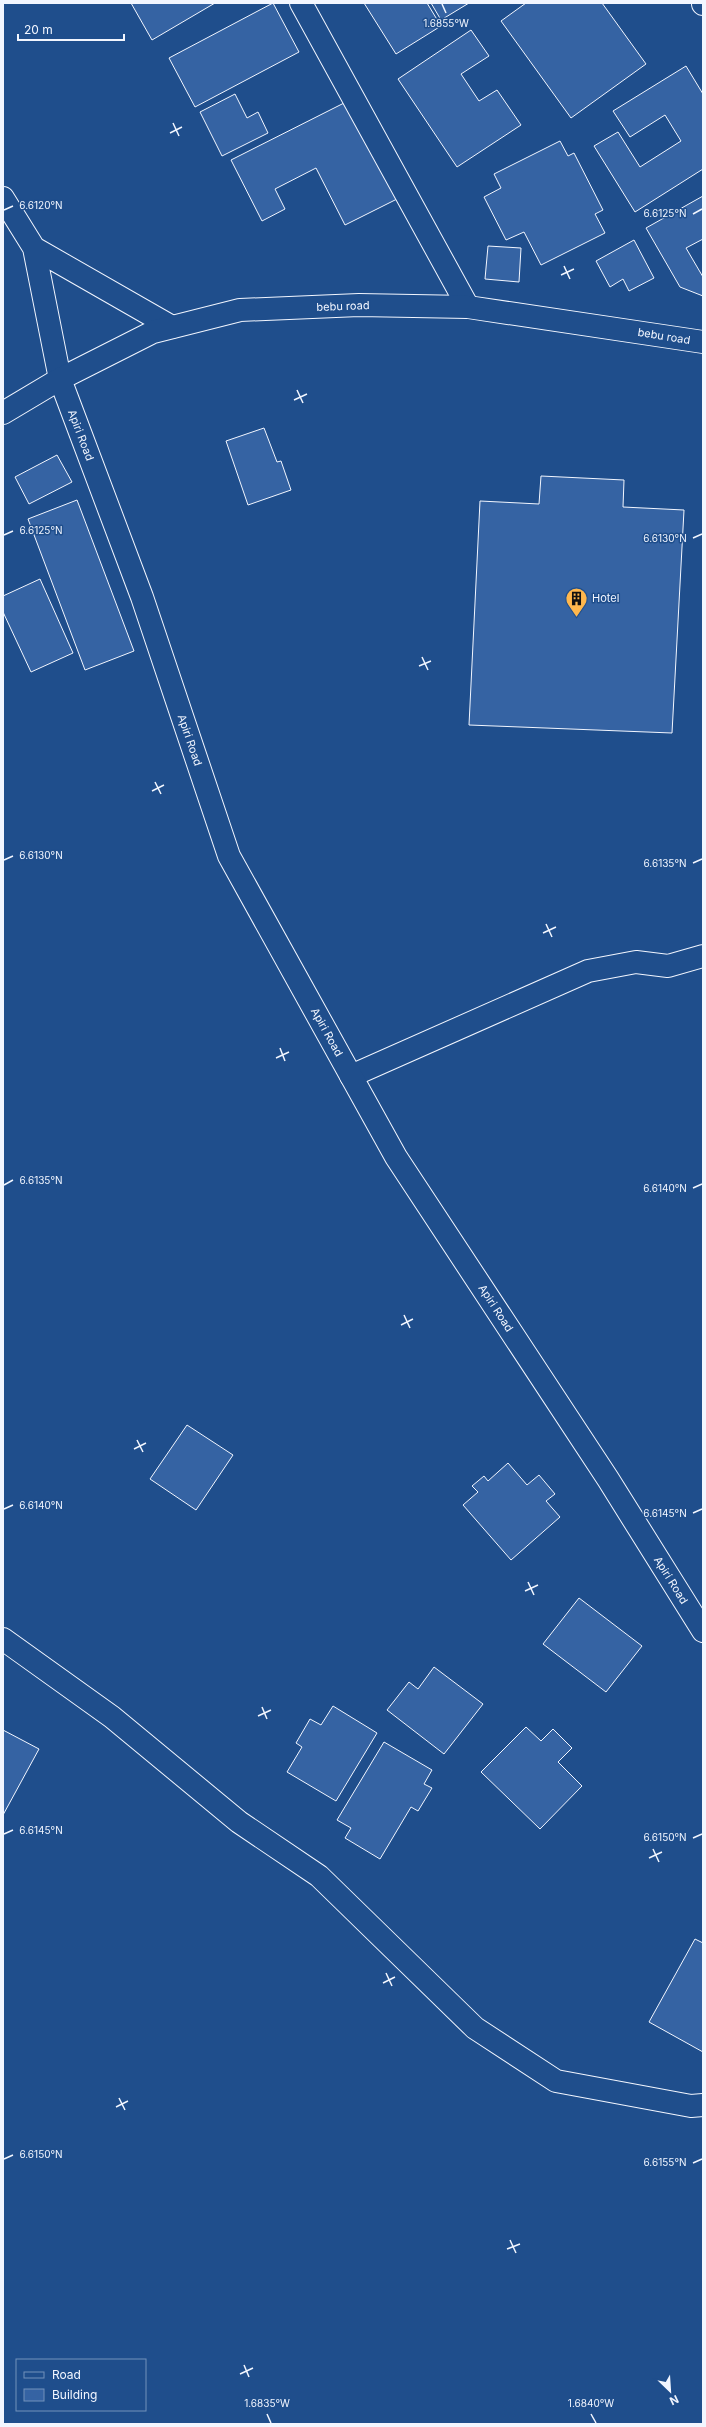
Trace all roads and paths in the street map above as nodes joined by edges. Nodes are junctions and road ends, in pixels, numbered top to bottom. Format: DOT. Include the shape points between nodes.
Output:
graph roads {
  1 [pos="301,3"];
  2 [pos="3,198"];
  3 [pos="34,248"];
  4 [pos="468,307"];
  5 [pos="172,327"];
  6 [pos="703,342"];
  7 [pos="60,379"];
  8 [pos="3,413"];
  9 [pos="703,956"];
  10 [pos="351,1076"];
  11 [pos="703,1631"];
  12 [pos="3,1639"];
  13 [pos="703,2105"];
  1 -- 4 [label="street"];
  2 -- 3 [label="street"];
  3 -- 5 [label="street"];
  3 -- 7 [label="street, Apiri Road"];
  4 -- 5 [label="street, bebu road" via="359,305 240,310"];
  4 -- 6 [label="street, bebu road"];
  5 -- 7 [label="street, bebu road" via="153,332"];
  7 -- 8 [label="street, bebu road"];
  7 -- 10 [label="street, Apiri Road" via="142,597 229,856"];
  9 -- 10 [label="street" via="668,966 636,962 588,971"];
  10 -- 11 [label="street, Apiri Road" via="396,1157 608,1479"];
  12 -- 13 [label="street" via="112,1717 239,1822 319,1876 474,2028 556,2081 691,2106"];
}
